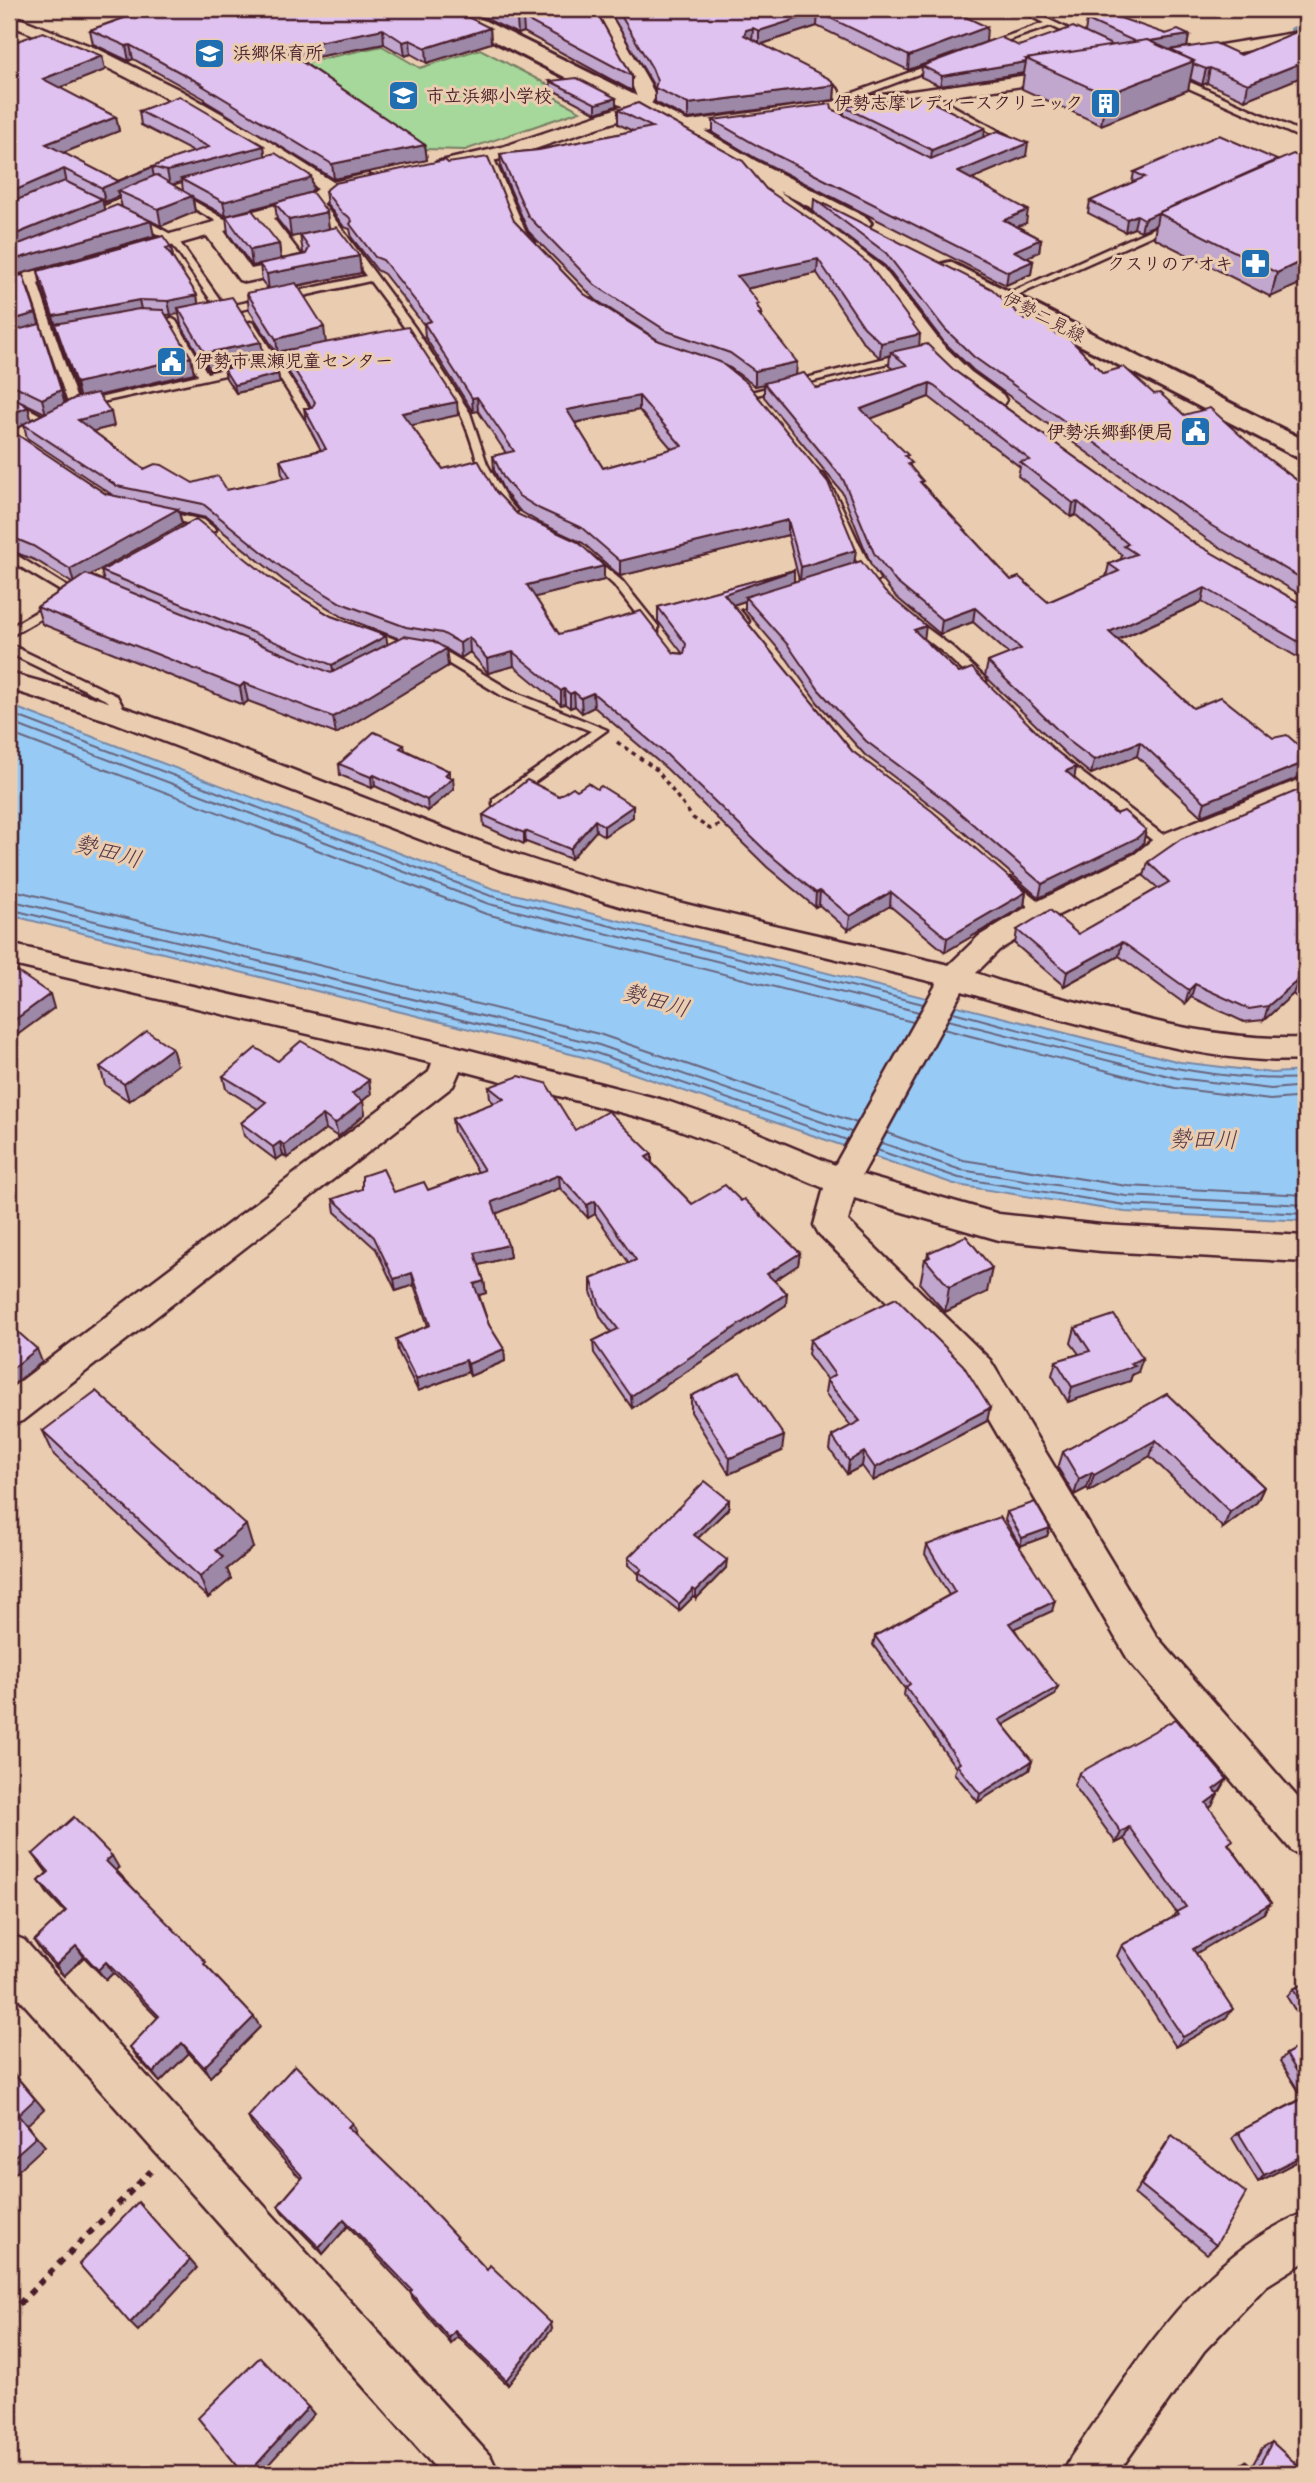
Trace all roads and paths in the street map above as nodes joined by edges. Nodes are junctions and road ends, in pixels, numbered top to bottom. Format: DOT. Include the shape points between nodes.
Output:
graph roads {
  1 [pos="446,9"];
  2 [pos="599,9"];
  3 [pos="1020,9"];
  4 [pos="9,19"];
  5 [pos="1051,23"];
  6 [pos="1306,36"];
  7 [pos="1096,43"];
  8 [pos="977,50"];
  9 [pos="952,60"];
  10 [pos="1167,67"];
  11 [pos="1086,72"];
  12 [pos="810,78"];
  13 [pos="934,95"];
  14 [pos="640,107"];
  15 [pos="838,109"];
  16 [pos="683,128"];
  17 [pos="1306,137"];
  18 [pos="979,146"];
  19 [pos="488,157"];
  20 [pos="748,166"];
  21 [pos="429,168"];
  22 [pos="391,175"];
  23 [pos="183,188"];
  24 [pos="148,190"];
  25 [pos="323,195"];
  26 [pos="93,202"];
  27 [pos="105,213"];
  28 [pos="260,215"];
  29 [pos="1181,220"];
  30 [pos="220,226"];
  31 [pos="341,235"];
  32 [pos="883,235"];
  33 [pos="173,239"];
  34 [pos="285,247"];
  35 [pos="539,251"];
  36 [pos="932,260"];
  37 [pos="31,278"];
  38 [pos="373,278"];
  39 [pos="9,286"];
  40 [pos="1005,297"];
  41 [pos="239,307"];
  42 [pos="223,310"];
  43 [pos="210,313"];
  44 [pos="184,319"];
  45 [pos="411,330"];
  46 [pos="51,333"];
  47 [pos="399,333"];
  48 [pos="35,334"];
  49 [pos="65,334"];
  50 [pos="934,349"];
  51 [pos="311,353"];
  52 [pos="273,361"];
  53 [pos="205,378"];
  54 [pos="751,394"];
  55 [pos="9,401"];
  56 [pos="1016,415"];
  57 [pos="54,416"];
  58 [pos="310,417"];
  59 [pos="1306,451"];
  60 [pos="809,464"];
  61 [pos="152,512"];
  62 [pos="517,517"];
  63 [pos="200,522"];
  64 [pos="178,535"];
  65 [pos="220,538"];
  66 [pos="584,552"];
  67 [pos="9,555"];
  68 [pos="881,590"];
  69 [pos="775,593"];
  70 [pos="897,608"];
  71 [pos="750,628"];
  72 [pos="360,630"];
  73 [pos="9,633"];
  74 [pos="665,643"];
  75 [pos="9,648"];
  76 [pos="9,681"];
  77 [pos="993,693"];
  78 [pos="122,716"];
  79 [pos="601,730"];
  80 [pos="1050,751"];
  81 [pos="1306,786"];
  82 [pos="498,802"];
  83 [pos="730,820"];
  84 [pos="1166,844"];
  85 [pos="1000,874"];
  86 [pos="1042,911"];
  87 [pos="9,954"];
  88 [pos="955,977"];
  89 [pos="1306,1049"];
  90 [pos="450,1056"];
  91 [pos="843,1178"];
  92 [pos="1306,1249"];
  93 [pos="9,1410"];
  94 [pos="1306,1837"];
  95 [pos="9,1955"];
  96 [pos="178,2143"];
  97 [pos="1306,2235"];
  98 [pos="9,2314"];
  99 [pos="474,2474"];
  100 [pos="1088,2474"];
  1 -- 14 [label="main road"];
  2 -- 14 [label="street" via="641,83 646,97"];
  3 -- 5 [label="lane"];
  4 -- 25 [label="street" via="174,92"];
  5 -- 7 [label="lane"];
  5 -- 8 [label="lane"];
  6 -- 10 [label="street"];
  9 -- 15 [label="lane"];
  10 -- 17 [label="lane"];
  11 -- 13 [label="street"];
  12 -- 15 [label="lane" via="834,90"];
  13 -- 15 [label="street"];
  13 -- 18 [label="lane" via="940,103 1004,136"];
  14 -- 16 [label="main road"];
  14 -- 19 [label="street"];
  15 -- 16 [label="street"];
  16 -- 20 [label="main road"];
  19 -- 21 [label="street"];
  19 -- 35 [label="lane" via="522,233"];
  20 -- 32 [label="main road"];
  20 -- 50 [label="street" via="774,197 876,272"];
  22 -- 25 [label="street"];
  23 -- 30 [label="lane" via="171,191"];
  24 -- 27 [label="lane"];
  25 -- 28 [label="street"];
  25 -- 31 [label="lane"];
  26 -- 27 [label="lane"];
  27 -- 33 [label="lane" via="131,216"];
  28 -- 30 [label="street"];
  28 -- 34 [label="street"];
  29 -- 40 [label="lane"];
  30 -- 33 [label="street"];
  30 -- 34 [label="street" via="246,276 299,265"];
  31 -- 34 [label="street"];
  31 -- 38 [label="lane"];
  33 -- 37 [label="street"];
  33 -- 42 [label="lane"];
  36 -- 40 [label="main road, 伊勢二見線"];
  37 -- 39 [label="street"];
  37 -- 46 [label="lane"];
  38 -- 41 [label="lane"];
  38 -- 45 [label="lane"];
  40 -- 59 [label="main road, 伊勢二見線"];
  41 -- 42 [label="lane"];
  41 -- 52 [label="lane"];
  42 -- 43 [label="lane"];
  44 -- 53 [label="lane" via="166,321"];
  45 -- 47 [label="lane"];
  45 -- 62 [label="lane" via="466,413 482,464 503,503"];
  46 -- 48 [label="lane"];
  46 -- 49 [label="lane"];
  46 -- 57 [label="lane"];
  50 -- 54 [label="lane"];
  50 -- 56 [label="street" via="963,377"];
  51 -- 52 [label="lane"];
  52 -- 53 [label="lane"];
  52 -- 58 [label="lane"];
  53 -- 57 [label="lane"];
  55 -- 57 [label="lane"];
  60 -- 68 [label="lane" via="834,494 857,570"];
  61 -- 63 [label="lane"];
  63 -- 64 [label="lane"];
  63 -- 65 [label="lane"];
  66 -- 74 [label="lane" via="618,583"];
  67 -- 73 [label="lane" via="77,591"];
  69 -- 71 [label="lane" via="732,608"];
  70 -- 77 [label="lane"];
  72 -- 79 [label="lane" via="398,650 439,653 508,694"];
  75 -- 78 [label="lane" via="113,699"];
  76 -- 78 [label="street"];
  78 -- 88 [label="street" via="508,862 633,900"];
  79 -- 82 [label="lane"];
  79 -- 83 [label="path" via="657,771 693,818 710,829"];
  80 -- 84 [label="lane"];
  81 -- 84 [label="street"];
  84 -- 86 [label="street" via="1145,861"];
  85 -- 86 [label="lane"];
  86 -- 88 [label="street" via="989,943"];
  87 -- 90 [label="street"];
  88 -- 89 [label="street" via="1194,1043 1256,1050"];
  88 -- 91 [label="street"];
  90 -- 91 [label="street" via="667,1113"];
  90 -- 93 [label="street" via="442,1077"];
  91 -- 92 [label="street" via="999,1227 1101,1238"];
  91 -- 94 [label="street" via="831,1224 978,1370 1143,1648"];
  95 -- 96 [label="street"];
  96 -- 98 [label="path"];
  96 -- 99 [label="street"];
  97 -- 100 [label="street" via="1250,2270 1187,2334"];
}
